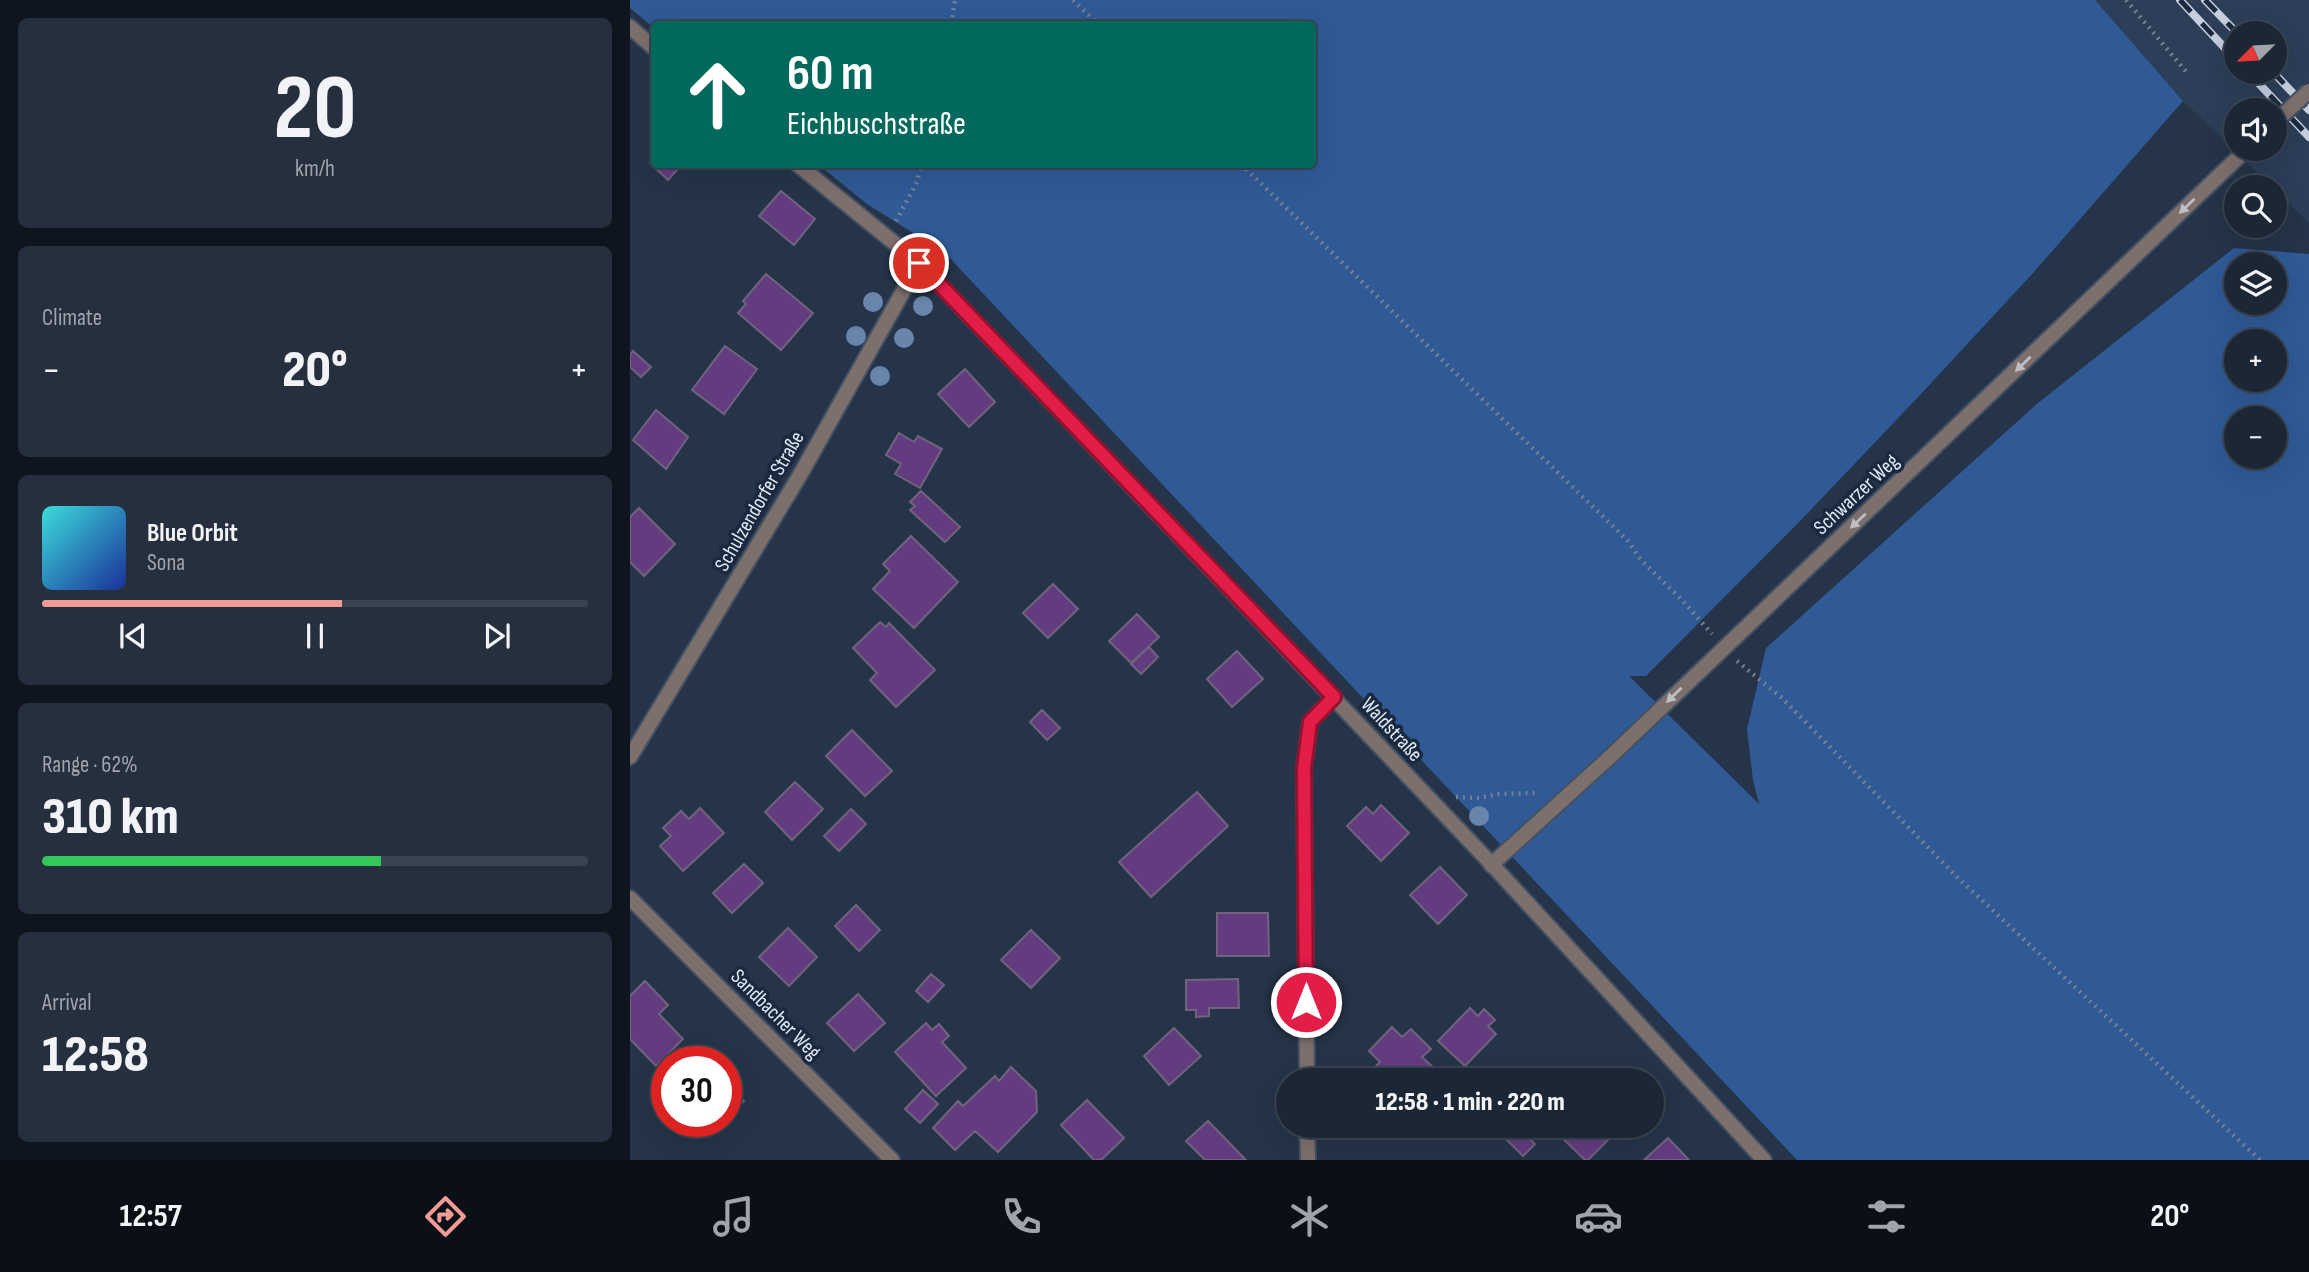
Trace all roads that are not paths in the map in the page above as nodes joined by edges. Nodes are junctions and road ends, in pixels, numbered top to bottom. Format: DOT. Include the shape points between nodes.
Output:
graph roads {
  1 [pos="630,27"];
  2 [pos="651,45"];
  3 [pos="2309,90"];
  4 [pos="2287,111"];
  5 [pos="2234,161"];
  6 [pos="802,168"];
  7 [pos="919,263"];
  8 [pos="1334,697"];
  9 [pos="630,757"];
  10 [pos="1491,865"];
  11 [pos="630,898"];
  12 [pos="1307,1068"];
  13 [pos="1307,1138"];
  14 [pos="892,1160"];
  15 [pos="1308,1160"];
  16 [pos="1764,1160"];
  1 -- 2 [label="street"];
  3 -- 4 [label="street, bridge"];
  5 -- 10 [label="street, Schwarzer Weg, one-way"];
  6 -- 7 [label="street, Waldstraße"];
  7 -- 8 [label="street, Waldstraße"];
  7 -- 9 [label="street, Schulzendorfer Straße" via="800,475"];
  8 -- 10 [label="street, Waldstraße"];
  8 -- 12 [label="street" via="1310,722 1304,768"];
  10 -- 16 [label="street, Waldstraße"];
  11 -- 14 [label="street, Sandbacher Weg"];
  13 -- 15 [label="street"];
}
